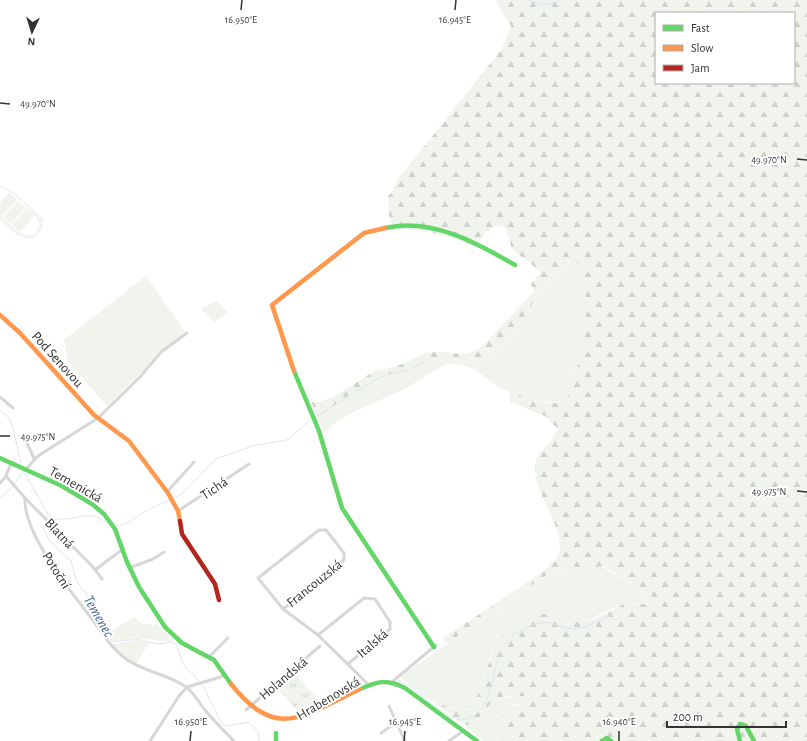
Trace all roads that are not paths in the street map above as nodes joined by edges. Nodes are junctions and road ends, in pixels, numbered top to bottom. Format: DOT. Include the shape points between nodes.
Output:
graph roads {
  1 [pos="515,265"];
  2 [pos="0,315"];
  3 [pos="187,333"];
  4 [pos="0,397"];
  5 [pos="13,408"];
  6 [pos="98,418"];
  7 [pos="24,437"];
  8 [pos="0,458"];
  9 [pos="34,458"];
  10 [pos="194,462"];
  11 [pos="12,464"];
  12 [pos="249,464"];
  13 [pos="24,469"];
  14 [pos="6,476"];
  15 [pos="0,483"];
  16 [pos="167,492"];
  17 [pos="25,498"];
  18 [pos="178,512"];
  19 [pos="123,549"];
  20 [pos="164,552"];
  21 [pos="130,568"];
  22 [pos="95,570"];
  23 [pos="102,579"];
  24 [pos="219,600"];
  25 [pos="283,609"];
  26 [pos="318,634"];
  27 [pos="228,638"];
  28 [pos="320,646"];
  29 [pos="435,646"];
  30 [pos="210,656"];
  31 [pos="348,663"];
  32 [pos="224,676"];
  33 [pos="392,682"];
  34 [pos="370,686"];
  35 [pos="187,687"];
  36 [pos="243,706"];
  37 [pos="389,706"];
  38 [pos="333,710"];
  39 [pos="251,716"];
  40 [pos="397,722"];
  41 [pos="269,730"];
  42 [pos="463,731"];
  43 [pos="381,733"];
  44 [pos="150,741"];
  45 [pos="234,741"];
  46 [pos="276,741"];
  47 [pos="405,741"];
  48 [pos="449,741"];
  49 [pos="477,741"];
  50 [pos="602,741"];
  51 [pos="611,741"];
  52 [pos="740,741"];
  53 [pos="754,741"];
  1 -- 29 [label="street" via="477,243 445,232 416,225 389,227 364,233 272,305 296,376 320,431 342,508"];
  2 -- 6 [label="street, Pod Senovou" via="20,333"];
  3 -- 6 [label="street" via="161,352 140,377"];
  4 -- 5 [label="street"];
  6 -- 9 [label="street, Temenická"];
  6 -- 16 [label="street, Pod Senovou" via="129,441"];
  7 -- 9 [label="street"];
  8 -- 11 [label="street, Temenická"];
  9 -- 13 [label="street, Temenická"];
  10 -- 16 [label="street"];
  11 -- 13 [label="street, Temenická"];
  11 -- 14 [label="street"];
  12 -- 18 [label="street, Tichá"];
  13 -- 19 [label="street, Temenická" via="69,490 100,510 114,527"];
  14 -- 15 [label="street"];
  14 -- 17 [label="street"];
  16 -- 18 [label="street, Pod Senovou"];
  17 -- 22 [label="street, Blatná"];
  17 -- 35 [label="street, Potoční" via="24,508 36,538 57,574 112,648 139,666"];
  18 -- 24 [label="street, Pod Senovou" via="182,534 215,584"];
  19 -- 21 [label="street, Temenická"];
  19 -- 22 [label="street"];
  20 -- 21 [label="street"];
  21 -- 30 [label="street, Temenická" via="146,600 169,632 184,644"];
  22 -- 23 [label="street, Blatná"];
  25 -- 25 [label="street, Francouzská" via="258,578 323,528 329,532 344,553 344,560"];
  25 -- 26 [label="street"];
  26 -- 31 [label="street"];
  26 -- 31 [label="street, Italská" via="364,598 375,599 390,622 390,629"];
  27 -- 30 [label="street"];
  28 -- 36 [label="street, Holandská"];
  29 -- 33 [label="street"];
  30 -- 32 [label="street, Temenická"];
  31 -- 34 [label="street"];
  32 -- 35 [label="street"];
  32 -- 36 [label="street, Temenická"];
  33 -- 34 [label="street, Hrabenovská"];
  33 -- 42 [label="street" via="405,688"];
  34 -- 38 [label="street, Hrabenovská"];
  35 -- 44 [label="street"];
  35 -- 45 [label="street, Potoční"];
  36 -- 39 [label="street, Temenická"];
  37 -- 40 [label="street"];
  40 -- 43 [label="street"];
  40 -- 47 [label="street"];
  41 -- 46 [label="street" via="279,734"];
  42 -- 48 [label="street"];
  42 -- 49 [label="street"];
  50 -- 51 [label="street" via="607,738"];
  52 -- 53 [label="street" via="737,729 740,724 746,726"];
}
